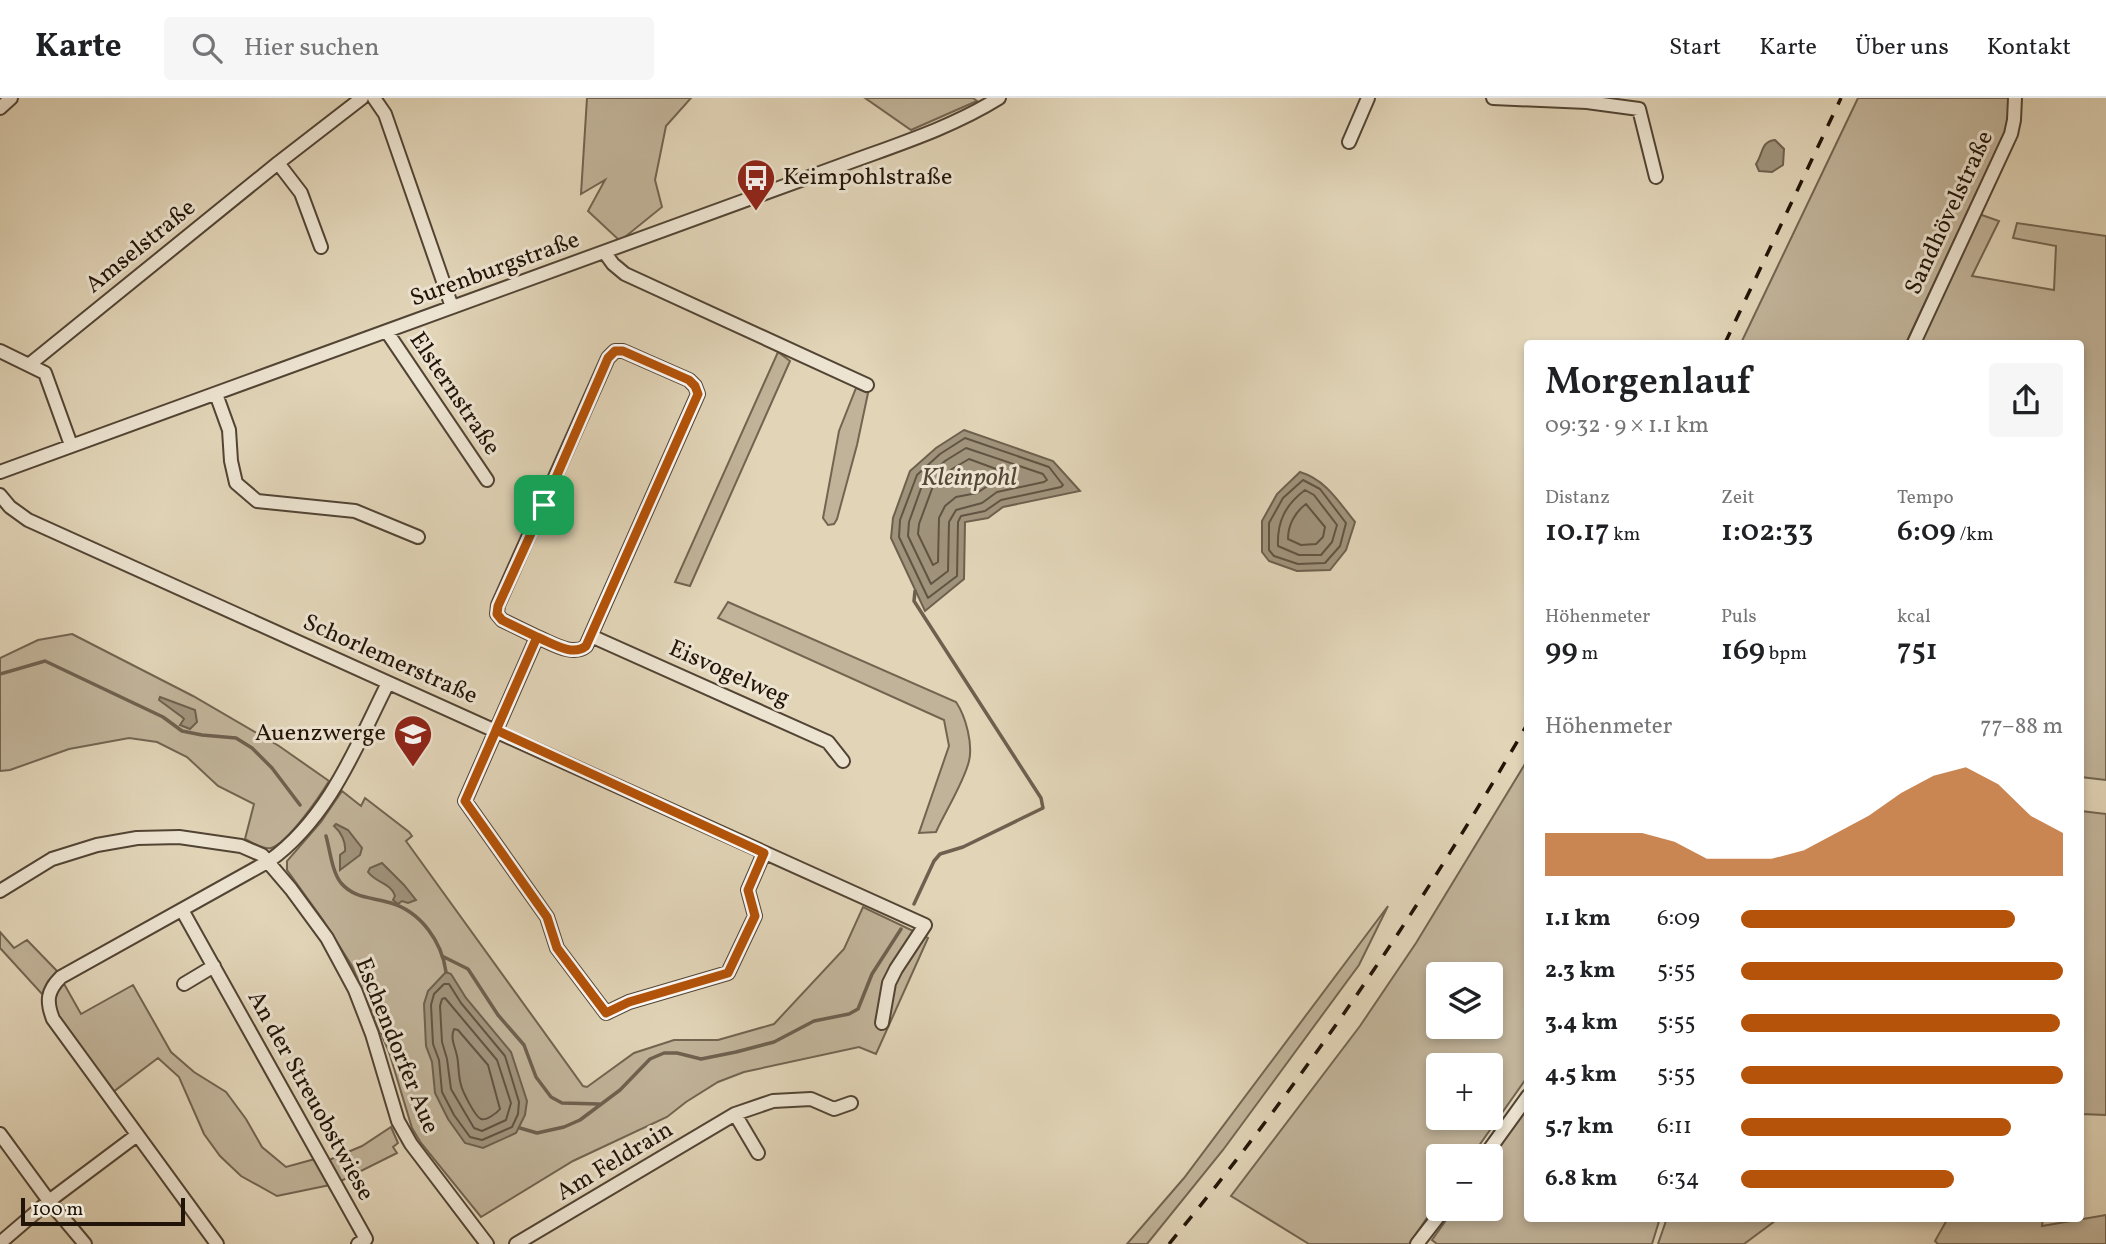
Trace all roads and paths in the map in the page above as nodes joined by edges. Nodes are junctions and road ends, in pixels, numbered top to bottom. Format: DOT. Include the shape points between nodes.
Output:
graph roads {
  1 [pos="11,98"];
  2 [pos="362,98"];
  3 [pos="374,98"];
  4 [pos="999,98"];
  5 [pos="1368,98"];
  6 [pos="1493,98"];
  7 [pos="2015,98"];
  8 [pos="0,108"];
  9 [pos="1349,142"];
  10 [pos="278,163"];
  11 [pos="1656,177"];
  12 [pos="321,247"];
  13 [pos="605,253"];
  14 [pos="452,307"];
  15 [pos="387,331"];
  16 [pos="1914,340"];
  17 [pos="0,351"];
  18 [pos="30,364"];
  19 [pos="867,385"];
  20 [pos="216,394"];
  21 [pos="71,445"];
  22 [pos="0,472"];
  23 [pos="487,480"];
  24 [pos="0,495"];
  25 [pos="0,509"];
  26 [pos="28,520"];
  27 [pos="418,537"];
  28 [pos="591,636"];
  29 [pos="537,637"];
  30 [pos="388,683"];
  31 [pos="496,730"];
  32 [pos="843,761"];
  33 [pos="764,853"];
  34 [pos="269,861"];
  35 [pos="0,891"];
  36 [pos="182,910"];
  37 [pos="214,966"];
  38 [pos="184,984"];
  39 [pos="882,1023"];
  40 [pos="851,1102"];
  41 [pos="1524,1102"];
  42 [pos="736,1114"];
  43 [pos="0,1134"];
  44 [pos="137,1136"];
  45 [pos="1493,1144"];
  46 [pos="758,1153"];
  47 [pos="49,1201"];
  48 [pos="1435,1221"];
  49 [pos="0,1243"];
  50 [pos="85,1244"];
  51 [pos="217,1244"];
  52 [pos="358,1244"];
  53 [pos="486,1244"];
  54 [pos="516,1244"];
  55 [pos="1418,1244"];
  1 -- 8 [label="street"];
  2 -- 10 [label="street, Amselstraße"];
  3 -- 14 [label="street" via="385,114"];
  4 -- 13 [label="street, Surenburgstraße" via="937,130"];
  5 -- 9 [label="street"];
  6 -- 11 [label="street" via="1639,109"];
  7 -- 16 [label="street, Sandhövelstraße" via="2011,134"];
  10 -- 12 [label="street" via="301,193"];
  10 -- 18 [label="street, Amselstraße"];
  13 -- 14 [label="street, Surenburgstraße"];
  13 -- 19 [label="street" via="625,274"];
  14 -- 15 [label="street, Surenburgstraße"];
  15 -- 20 [label="street, Surenburgstraße"];
  15 -- 23 [label="street, Elsternstraße"];
  17 -- 18 [label="street"];
  18 -- 21 [label="street" via="45,373"];
  20 -- 21 [label="street, Surenburgstraße"];
  20 -- 27 [label="street" via="229,430 236,483 257,501 355,511"];
  21 -- 22 [label="street, Surenburgstraße"];
  24 -- 26 [label="street, Schorlemerstraße"];
  25 -- 26 [label="street, Schorlemerstraße"];
  26 -- 30 [label="street, Schorlemerstraße"];
  28 -- 29 [label="street" via="586,646 573,651"];
  28 -- 29 [label="street" via="698,394 689,380 623,351 608,358 498,606 502,620"];
  28 -- 32 [label="street, Eisvogelweg" via="828,742"];
  29 -- 31 [label="street"];
  30 -- 31 [label="street, Schorlemerstraße"];
  30 -- 34 [label="street" via="332,793 285,850"];
  31 -- 33 [label="street, Schorlemerstraße"];
  31 -- 33 [label="street" via="465,801 547,917 557,948 606,1013 728,973 755,916 748,890"];
  33 -- 39 [label="street, Schorlemerstraße" via="925,925 889,983"];
  34 -- 35 [label="street, Eschendorfer Aue" via="241,846 178,837 137,838 52,859"];
  34 -- 36 [label="street"];
  34 -- 53 [label="street, Eschendorfer Aue" via="327,938 355,990 398,1121 411,1144"];
  36 -- 37 [label="street, An der Streuobstwiese"];
  36 -- 44 [label="street" via="61,977 48,996 53,1019"];
  37 -- 38 [label="street"];
  37 -- 52 [label="street, An der Streuobstwiese" via="366,1239"];
  40 -- 42 [label="street, Am Feldrain" via="834,1109 811,1099 773,1101"];
  41 -- 45 [label="street"];
  42 -- 46 [label="street"];
  42 -- 54 [label="street, Am Feldrain"];
  43 -- 47 [label="street"];
  44 -- 47 [label="street"];
  44 -- 51 [label="street"];
  47 -- 49 [label="street"];
  47 -- 50 [label="street"];
  48 -- 55 [label="street"];
}
